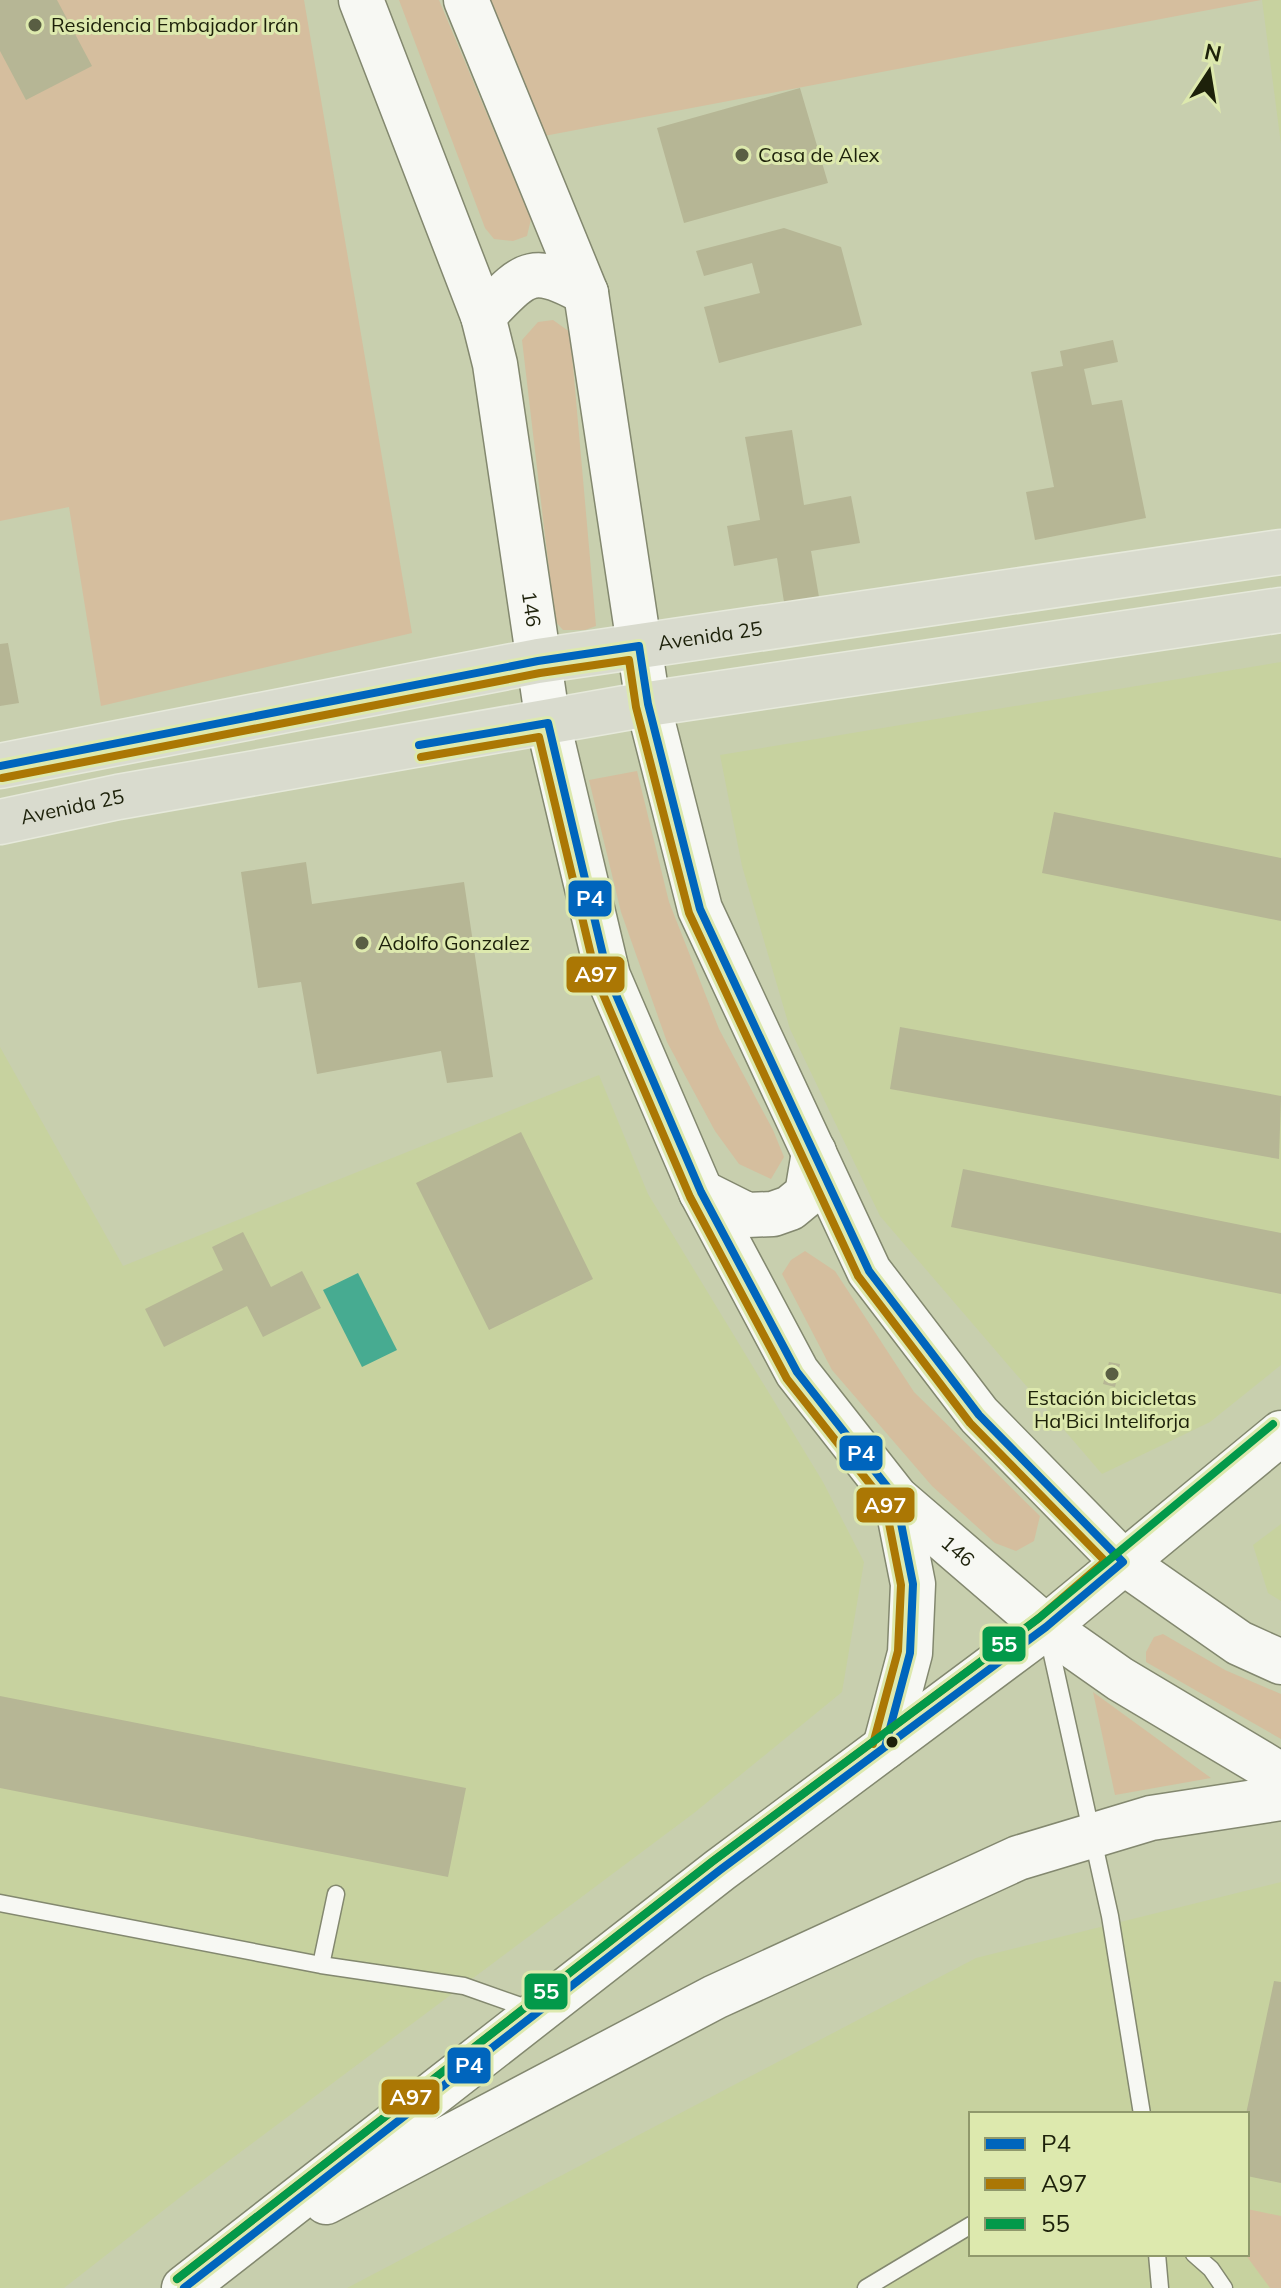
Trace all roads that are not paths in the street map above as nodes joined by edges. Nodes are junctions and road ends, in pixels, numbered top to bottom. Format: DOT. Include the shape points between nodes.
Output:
graph roads {
  1 [pos="361,0"];
  2 [pos="466,0"];
  3 [pos="586,293"];
  4 [pos="483,316"];
  5 [pos="1281,552"];
  6 [pos="1281,610"];
  7 [pos="639,646"];
  8 [pos="538,661"];
  9 [pos="648,704"];
  10 [pos="548,723"];
  11 [pos="0,766"];
  12 [pos="0,822"];
  13 [pos="814,1152"];
  14 [pos="701,1192"];
  15 [pos="1281,1433"];
  16 [pos="1281,1470"];
  17 [pos="896,1498"];
  18 [pos="1164,1531"];
  19 [pos="1123,1562"];
  20 [pos="1046,1627"];
  21 [pos="1281,1662"];
  22 [pos="885,1747"];
  23 [pos="1281,1775"];
  24 [pos="1281,1798"];
  25 [pos="1092,1835"];
  26 [pos="336,1894"];
  27 [pos="0,1903"];
  28 [pos="321,1965"];
  29 [pos="538,2012"];
  30 [pos="1142,2112"];
  31 [pos="969,2226"];
  32 [pos="225,2256"];
  33 [pos="1157,2256"];
  34 [pos="1196,2256"];
  35 [pos="184,2288"];
  36 [pos="866,2288"];
  37 [pos="1160,2288"];
  38 [pos="1224,2288"];
  1 -- 4 [label="main road, 146"];
  2 -- 3 [label="main road"];
  3 -- 4 [label="main road" via="555,276 530,274"];
  3 -- 7 [label="main road"];
  4 -- 8 [label="main road, 146" via="495,364"];
  5 -- 7 [label="main road, Avenida 25"];
  6 -- 9 [label="main road, Avenida 25"];
  7 -- 8 [label="main road, Avenida 25"];
  7 -- 9 [label="main road"];
  8 -- 10 [label="main road, 146"];
  8 -- 11 [label="main road, Avenida 25"];
  9 -- 10 [label="main road, Avenida 25"];
  9 -- 13 [label="main road" via="700,909"];
  10 -- 12 [label="main road, Avenida 25"];
  10 -- 14 [label="main road, 146" via="608,976"];
  13 -- 14 [label="main road" via="807,1194 782,1211 747,1215"];
  13 -- 19 [label="main road" via="869,1271 979,1415"];
  14 -- 17 [label="main road, 146" via="797,1372"];
  15 -- 18 [label="main road"];
  16 -- 18 [label="main road"];
  17 -- 20 [label="main road, 146"];
  17 -- 22 [label="main road" via="913,1584 910,1653"];
  18 -- 19 [label="main road"];
  19 -- 20 [label="main road"];
  19 -- 21 [label="main road" via="1239,1643"];
  20 -- 22 [label="main road"];
  20 -- 23 [label="main road, 146" via="1120,1679"];
  20 -- 25 [label="lane"];
  22 -- 29 [label="main road"];
  24 -- 25 [label="main road" via="1151,1818"];
  25 -- 30 [label="lane"];
  25 -- 32 [label="main road" via="1018,1858 715,1997"];
  26 -- 28 [label="lane"];
  27 -- 28 [label="lane"];
  28 -- 29 [label="lane" via="464,1986"];
  29 -- 32 [label="main road"];
  31 -- 36 [label="lane"];
  32 -- 35 [label="main road"];
  33 -- 37 [label="lane"];
  34 -- 38 [label="lane"];
}
